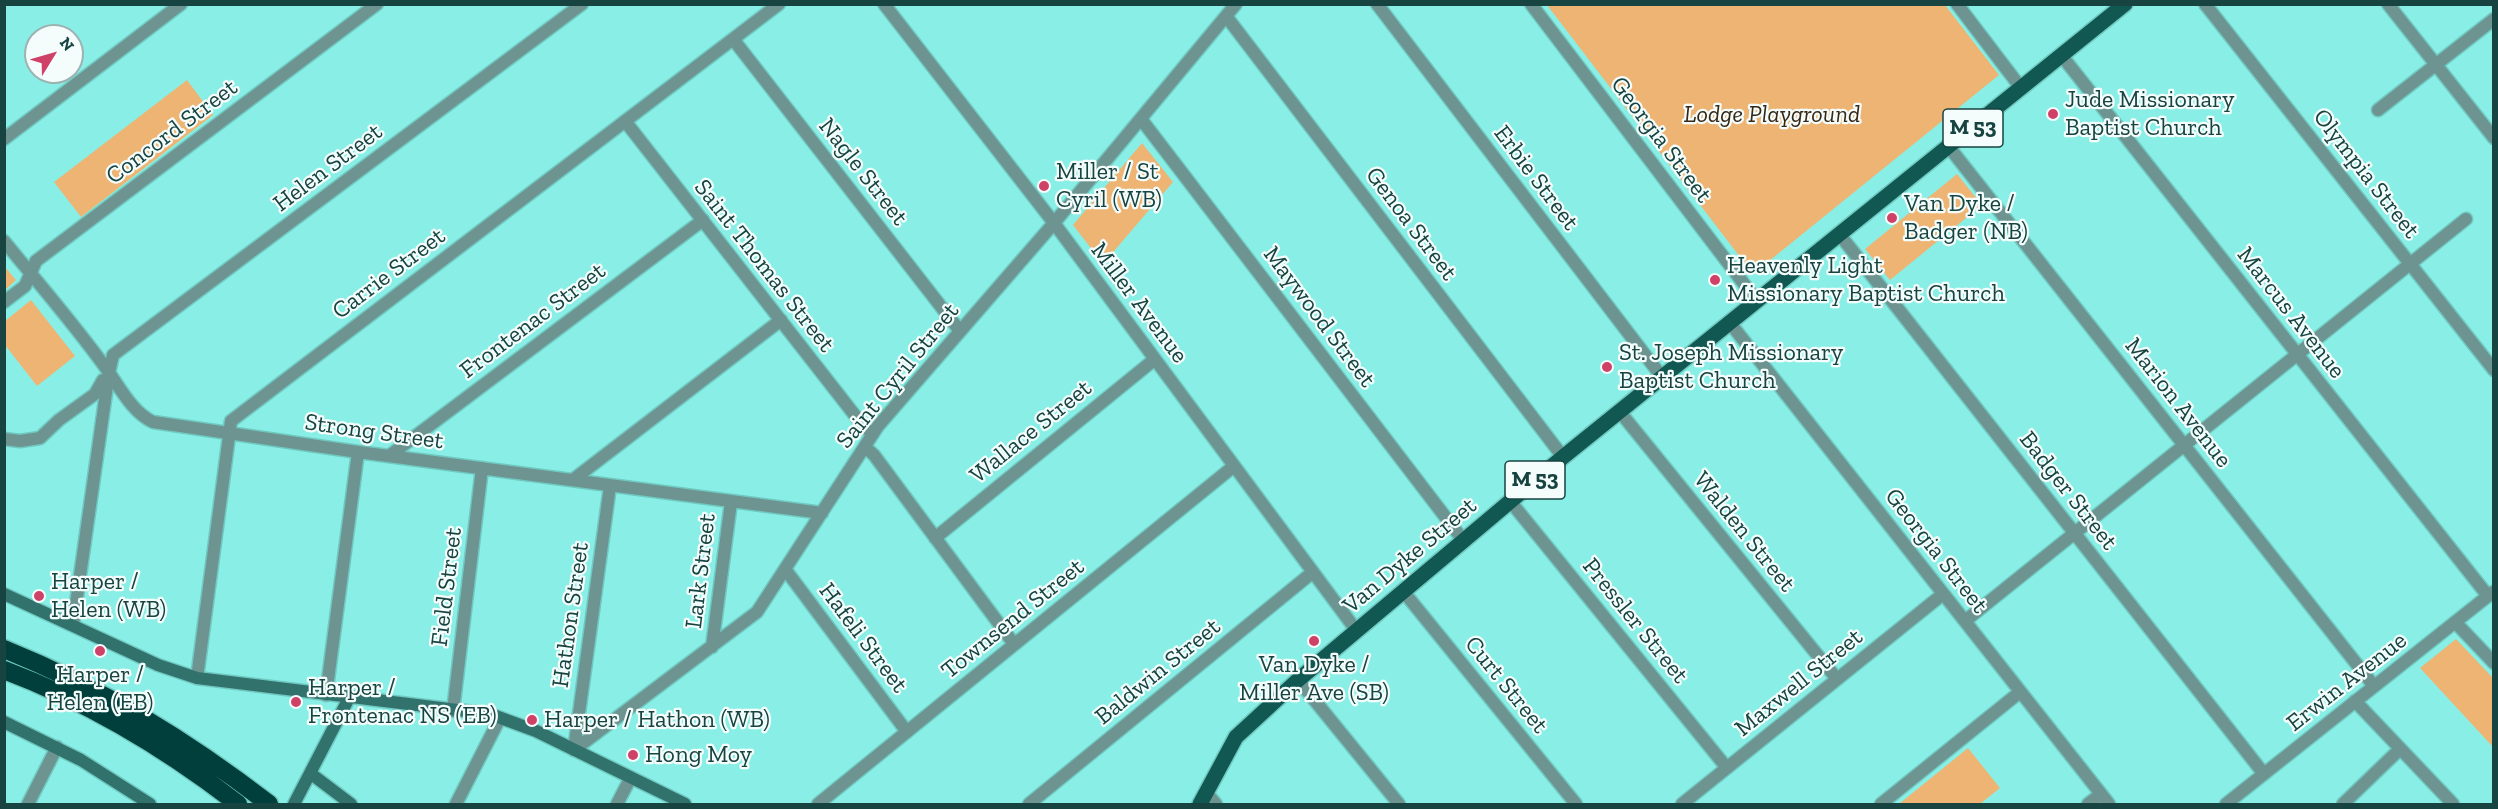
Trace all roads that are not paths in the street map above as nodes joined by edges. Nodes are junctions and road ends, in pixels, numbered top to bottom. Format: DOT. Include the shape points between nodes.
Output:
graph roads {
  1 [pos="182,4"];
  2 [pos="377,4"];
  3 [pos="582,4"];
  4 [pos="779,4"];
  5 [pos="884,4"];
  6 [pos="1236,4"];
  7 [pos="1377,4"];
  8 [pos="1531,4"];
  9 [pos="1957,4"];
  10 [pos="2205,4"];
  11 [pos="2388,4"];
  12 [pos="2121,6"];
  13 [pos="1226,16"];
  14 [pos="2493,19"];
  15 [pos="733,39"];
  16 [pos="2062,56"];
  17 [pos="2436,65"];
  18 [pos="2021,88"];
  19 [pos="2378,110"];
  20 [pos="1142,119"];
  21 [pos="625,121"];
  22 [pos="2493,138"];
  23 [pos="4,139"];
  24 [pos="1949,147"];
  25 [pos="2466,219"];
  26 [pos="703,220"];
  27 [pos="1054,224"];
  28 [pos="1840,235"];
  29 [pos="4,241"];
  30 [pos="2409,264"];
  31 [pos="30,274"];
  32 [pos="1757,301"];
  33 [pos="4,302"];
  34 [pos="781,320"];
  35 [pos="1730,323"];
  36 [pos="960,331"];
  37 [pos="2297,354"];
  38 [pos="1155,359"];
  39 [pos="2493,370"];
  40 [pos="109,372"];
  41 [pos="1662,377"];
  42 [pos="1620,412"];
  43 [pos="229,433"];
  44 [pos="873,434"];
  45 [pos="4,439"];
  46 [pos="2184,445"];
  47 [pos="865,447"];
  48 [pos="358,452"];
  49 [pos="389,456"];
  50 [pos="1563,457"];
  51 [pos="1234,466"];
  52 [pos="482,468"];
  53 [pos="574,479"];
  54 [pos="610,486"];
  55 [pos="1510,501"];
  56 [pos="731,502"];
  57 [pos="822,513"];
  58 [pos="2075,533"];
  59 [pos="935,538"];
  60 [pos="1463,540"];
  61 [pos="785,569"];
  62 [pos="1313,572"];
  63 [pos="1403,591"];
  64 [pos="4,594"];
  65 [pos="1943,594"];
  66 [pos="2491,594"];
  67 [pos="1965,621"];
  68 [pos="2455,622"];
  69 [pos="73,626"];
  70 [pos="1356,630"];
  71 [pos="1014,645"];
  72 [pos="712,646"];
  73 [pos="4,649"];
  74 [pos="2493,663"];
  75 [pos="4,670"];
  76 [pos="197,678"];
  77 [pos="1837,679"];
  78 [pos="1298,680"];
  79 [pos="2374,686"];
  80 [pos="2020,692"];
  81 [pos="326,695"];
  82 [pos="349,698"];
  83 [pos="2355,701"];
  84 [pos="453,711"];
  85 [pos="500,718"];
  86 [pos="4,722"];
  87 [pos="907,732"];
  88 [pos="57,747"];
  89 [pos="2400,749"];
  90 [pos="574,750"];
  91 [pos="1727,768"];
  92 [pos="310,773"];
  93 [pos="2264,774"];
  94 [pos="630,779"];
  95 [pos="2101,794"];
  96 [pos="297,799"];
  97 [pos="1207,800"];
  98 [pos="28,804"];
  99 [pos="150,804"];
  100 [pos="238,804"];
  101 [pos="269,804"];
  102 [pos="351,804"];
  103 [pos="456,804"];
  104 [pos="617,804"];
  105 [pos="685,804"];
  106 [pos="818,804"];
  107 [pos="1029,804"];
  108 [pos="1399,804"];
  109 [pos="1576,804"];
  110 [pos="1682,804"];
  111 [pos="1881,804"];
  112 [pos="2088,804"];
  113 [pos="2109,804"];
  114 [pos="2226,804"];
  115 [pos="2343,804"];
  116 [pos="2453,804"];
  1 -- 23 [label="street"];
  2 -- 31 [label="street, Concord Street" via="38,259"];
  3 -- 40 [label="street, Helen Street" via="113,354"];
  4 -- 15 [label="street, Carrie Street"];
  5 -- 27 [label="street, Miller Avenue"];
  6 -- 13 [label="street, Saint Cyril Street"];
  7 -- 41 [label="street, Erbie Street"];
  8 -- 32 [label="street, Georgia Street"];
  9 -- 18 [label="street"];
  10 -- 30 [label="street, Olympia Street"];
  11 -- 17 [label="street"];
  12 -- 16 [label="main road, Van Dyke Street / M 53"];
  13 -- 20 [label="street, Saint Cyril Street"];
  13 -- 50 [label="street, Genoa Street"];
  14 -- 17 [label="street"];
  15 -- 21 [label="street, Carrie Street"];
  15 -- 36 [label="street, Nagle Street"];
  16 -- 18 [label="main road, Van Dyke Street / M 53"];
  16 -- 37 [label="street, Marcus Avenue"];
  17 -- 19 [label="street"];
  17 -- 22 [label="street"];
  18 -- 24 [label="main road, Van Dyke Street / M 53"];
  20 -- 27 [label="street, Saint Cyril Street"];
  20 -- 60 [label="street, Maywood Street"];
  21 -- 26 [label="street, Saint Thomas Street"];
  21 -- 43 [label="street, Carrie Street" via="231,421"];
  24 -- 28 [label="main road, Van Dyke Street / M 53"];
  24 -- 46 [label="street, Marion Avenue"];
  25 -- 30 [label="street"];
  26 -- 34 [label="street, Saint Thomas Street"];
  26 -- 49 [label="street, Frontenac Street"];
  27 -- 36 [label="street, Saint Cyril Street"];
  27 -- 38 [label="street, Miller Avenue"];
  28 -- 32 [label="main road, Van Dyke Street / M 53"];
  28 -- 58 [label="street, Badger Street"];
  29 -- 31 [label="street, Strong Street"];
  30 -- 37 [label="street"];
  30 -- 39 [label="street, Olympia Street"];
  31 -- 33 [label="street, Concord Street" via="25,286"];
  31 -- 40 [label="street, Strong Street"];
  32 -- 35 [label="main road, Van Dyke Street / M 53"];
  34 -- 44 [label="street, Saint Thomas Street"];
  34 -- 53 [label="street"];
  35 -- 41 [label="main road, Van Dyke Street / M 53"];
  35 -- 65 [label="street, Georgia Street"];
  36 -- 44 [label="street, Saint Cyril Street"];
  37 -- 46 [label="street"];
  37 -- 66 [label="street, Marcus Avenue"];
  38 -- 51 [label="street, Miller Avenue"];
  38 -- 59 [label="street, Wallace Street"];
  40 -- 43 [label="street, Strong Street" via="146,419"];
  40 -- 45 [label="street" via="95,394 40,438"];
  40 -- 69 [label="street, Helen Street"];
  41 -- 42 [label="main road, Van Dyke Street / M 53"];
  42 -- 50 [label="main road, Van Dyke Street / M 53"];
  42 -- 77 [label="street, Walden Street"];
  43 -- 48 [label="street, Strong Street"];
  43 -- 76 [label="street, Carrie Street"];
  44 -- 47 [label="street, Saint Cyril Street"];
  46 -- 58 [label="street"];
  46 -- 79 [label="street, Marion Avenue"];
  47 -- 57 [label="street, Saint Cyril Street"];
  47 -- 59 [label="street"];
  48 -- 49 [label="street, Strong Street"];
  48 -- 81 [label="street"];
  49 -- 52 [label="street, Strong Street"];
  50 -- 55 [label="main road, Van Dyke Street / M 53"];
  51 -- 62 [label="street, Miller Avenue"];
  51 -- 71 [label="street, Townsend Street"];
  52 -- 53 [label="street, Strong Street"];
  52 -- 84 [label="street, Field Street"];
  53 -- 54 [label="street, Strong Street"];
  54 -- 56 [label="street, Strong Street"];
  54 -- 90 [label="street, Hathon Street"];
  55 -- 60 [label="main road, Van Dyke Street / M 53"];
  55 -- 91 [label="street, Pressler Street"];
  56 -- 57 [label="street, Strong Street"];
  56 -- 72 [label="street, Lark Street"];
  57 -- 61 [label="street, Saint Cyril Street"];
  58 -- 67 [label="street"];
  58 -- 93 [label="street, Badger Street"];
  59 -- 71 [label="street"];
  60 -- 63 [label="main road, Van Dyke Street / M 53"];
  61 -- 72 [label="street, Saint Cyril Street" via="757,612"];
  61 -- 87 [label="street, Hafeli Street"];
  62 -- 70 [label="street, Miller Avenue"];
  62 -- 107 [label="street, Baldwin Street"];
  63 -- 70 [label="main road, Van Dyke Street / M 53"];
  63 -- 109 [label="street, Curt Street"];
  64 -- 69 [label="street"];
  65 -- 67 [label="street, Georgia Street"];
  65 -- 77 [label="street, Maxwell Street"];
  66 -- 68 [label="street, Erwin Avenue"];
  67 -- 80 [label="street, Georgia Street"];
  68 -- 74 [label="street"];
  68 -- 79 [label="street, Erwin Avenue"];
  69 -- 76 [label="street" via="158,665"];
  70 -- 78 [label="main road, Van Dyke Street / M 53"];
  71 -- 87 [label="street, Townsend Street"];
  72 -- 90 [label="street, Saint Cyril Street"];
  73 -- 101 [label="highway" via="139,713 190,745"];
  75 -- 100 [label="highway" via="50,688 135,734"];
  76 -- 81 [label="street"];
  77 -- 91 [label="street, Maxwell Street"];
  78 -- 97 [label="main road, Van Dyke Street / M 53" via="1236,737"];
  78 -- 108 [label="street"];
  79 -- 83 [label="street, Erwin Avenue"];
  80 -- 95 [label="street, Georgia Street"];
  80 -- 111 [label="street"];
  81 -- 82 [label="street"];
  82 -- 84 [label="street"];
  82 -- 92 [label="street"];
  83 -- 89 [label="street"];
  83 -- 93 [label="street, Erwin Avenue"];
  84 -- 85 [label="street"];
  85 -- 90 [label="street"];
  85 -- 103 [label="street"];
  86 -- 88 [label="street"];
  87 -- 106 [label="street, Townsend Street"];
  88 -- 98 [label="street"];
  88 -- 99 [label="street"];
  89 -- 115 [label="street"];
  89 -- 116 [label="street"];
  90 -- 94 [label="street"];
  91 -- 110 [label="street, Maxwell Street"];
  92 -- 96 [label="street"];
  92 -- 102 [label="street"];
  93 -- 114 [label="street, Erwin Avenue"];
  94 -- 104 [label="street"];
  94 -- 105 [label="street"];
  95 -- 112 [label="street"];
  95 -- 113 [label="street, Georgia Street"];
}
